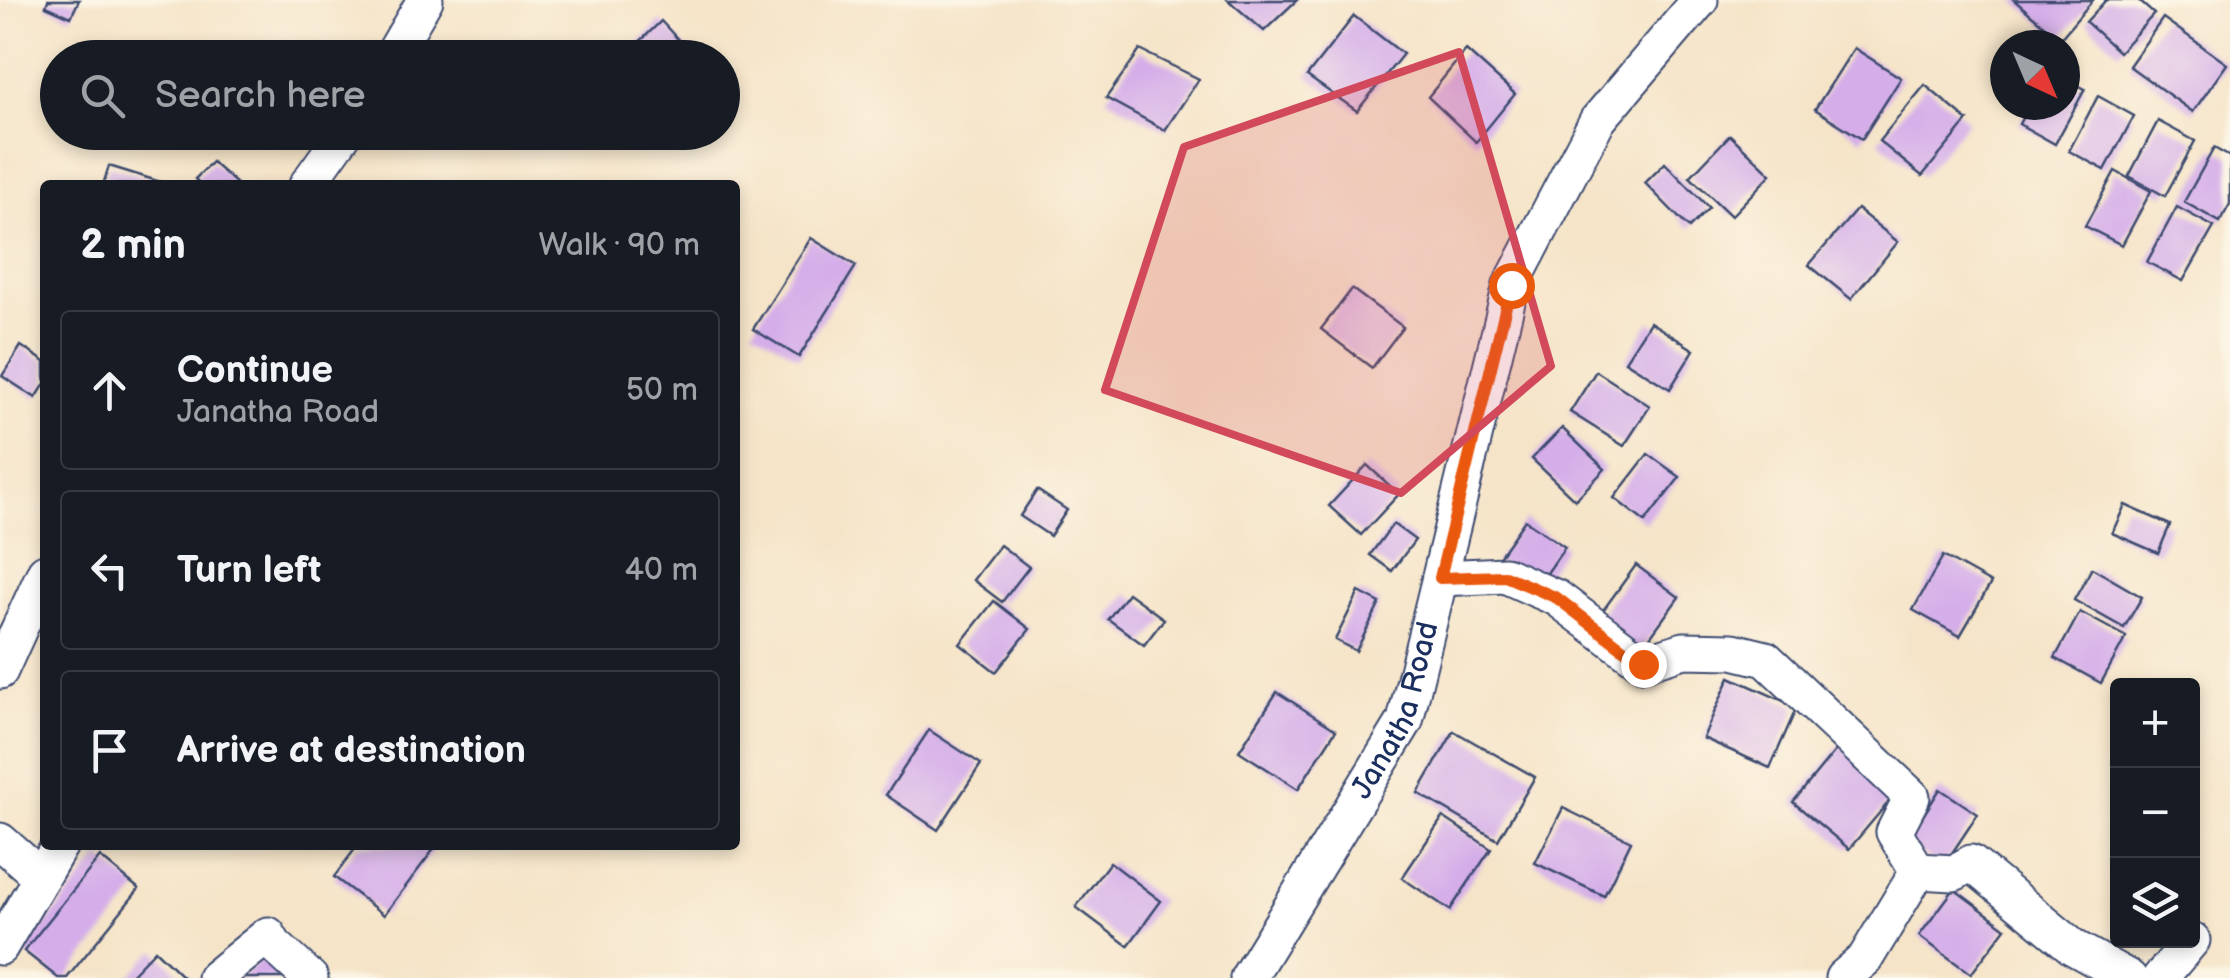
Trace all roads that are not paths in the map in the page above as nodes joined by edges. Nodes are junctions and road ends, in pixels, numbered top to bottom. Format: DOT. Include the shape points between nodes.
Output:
graph roads {
  1 [pos="425,0"];
  2 [pos="1700,0"];
  3 [pos="402,40"];
  4 [pos="332,150"];
  5 [pos="311,180"];
  6 [pos="1440,578"];
  7 [pos="40,583"];
  8 [pos="0,671"];
  9 [pos="0,842"];
  10 [pos="57,850"];
  11 [pos="1918,871"];
  12 [pos="41,877"];
  13 [pos="0,947"];
  14 [pos="2185,948"];
  15 [pos="216,978"];
  16 [pos="310,978"];
  17 [pos="1248,978"];
  18 [pos="1844,978"];
  19 [pos="2129,978"];
  20 [pos="2160,978"];
  1 -- 3 [label="street"];
  2 -- 6 [label="street, Janatha Road" via="1597,121 1511,285"];
  4 -- 5 [label="street"];
  6 -- 11 [label="street" via="1505,576 1520,582 1557,598 1643,664 1684,650 1766,659 1912,796 1894,832"];
  6 -- 17 [label="street, Janatha Road" via="1405,721"];
  7 -- 8 [label="street"];
  9 -- 12 [label="street"];
  10 -- 12 [label="street"];
  11 -- 18 [label="street" via="1865,960"];
  11 -- 19 [label="street" via="1954,873 1971,863 2073,947"];
  12 -- 13 [label="street"];
  14 -- 20 [label="street"];
  15 -- 16 [label="street" via="268,935"];
}
